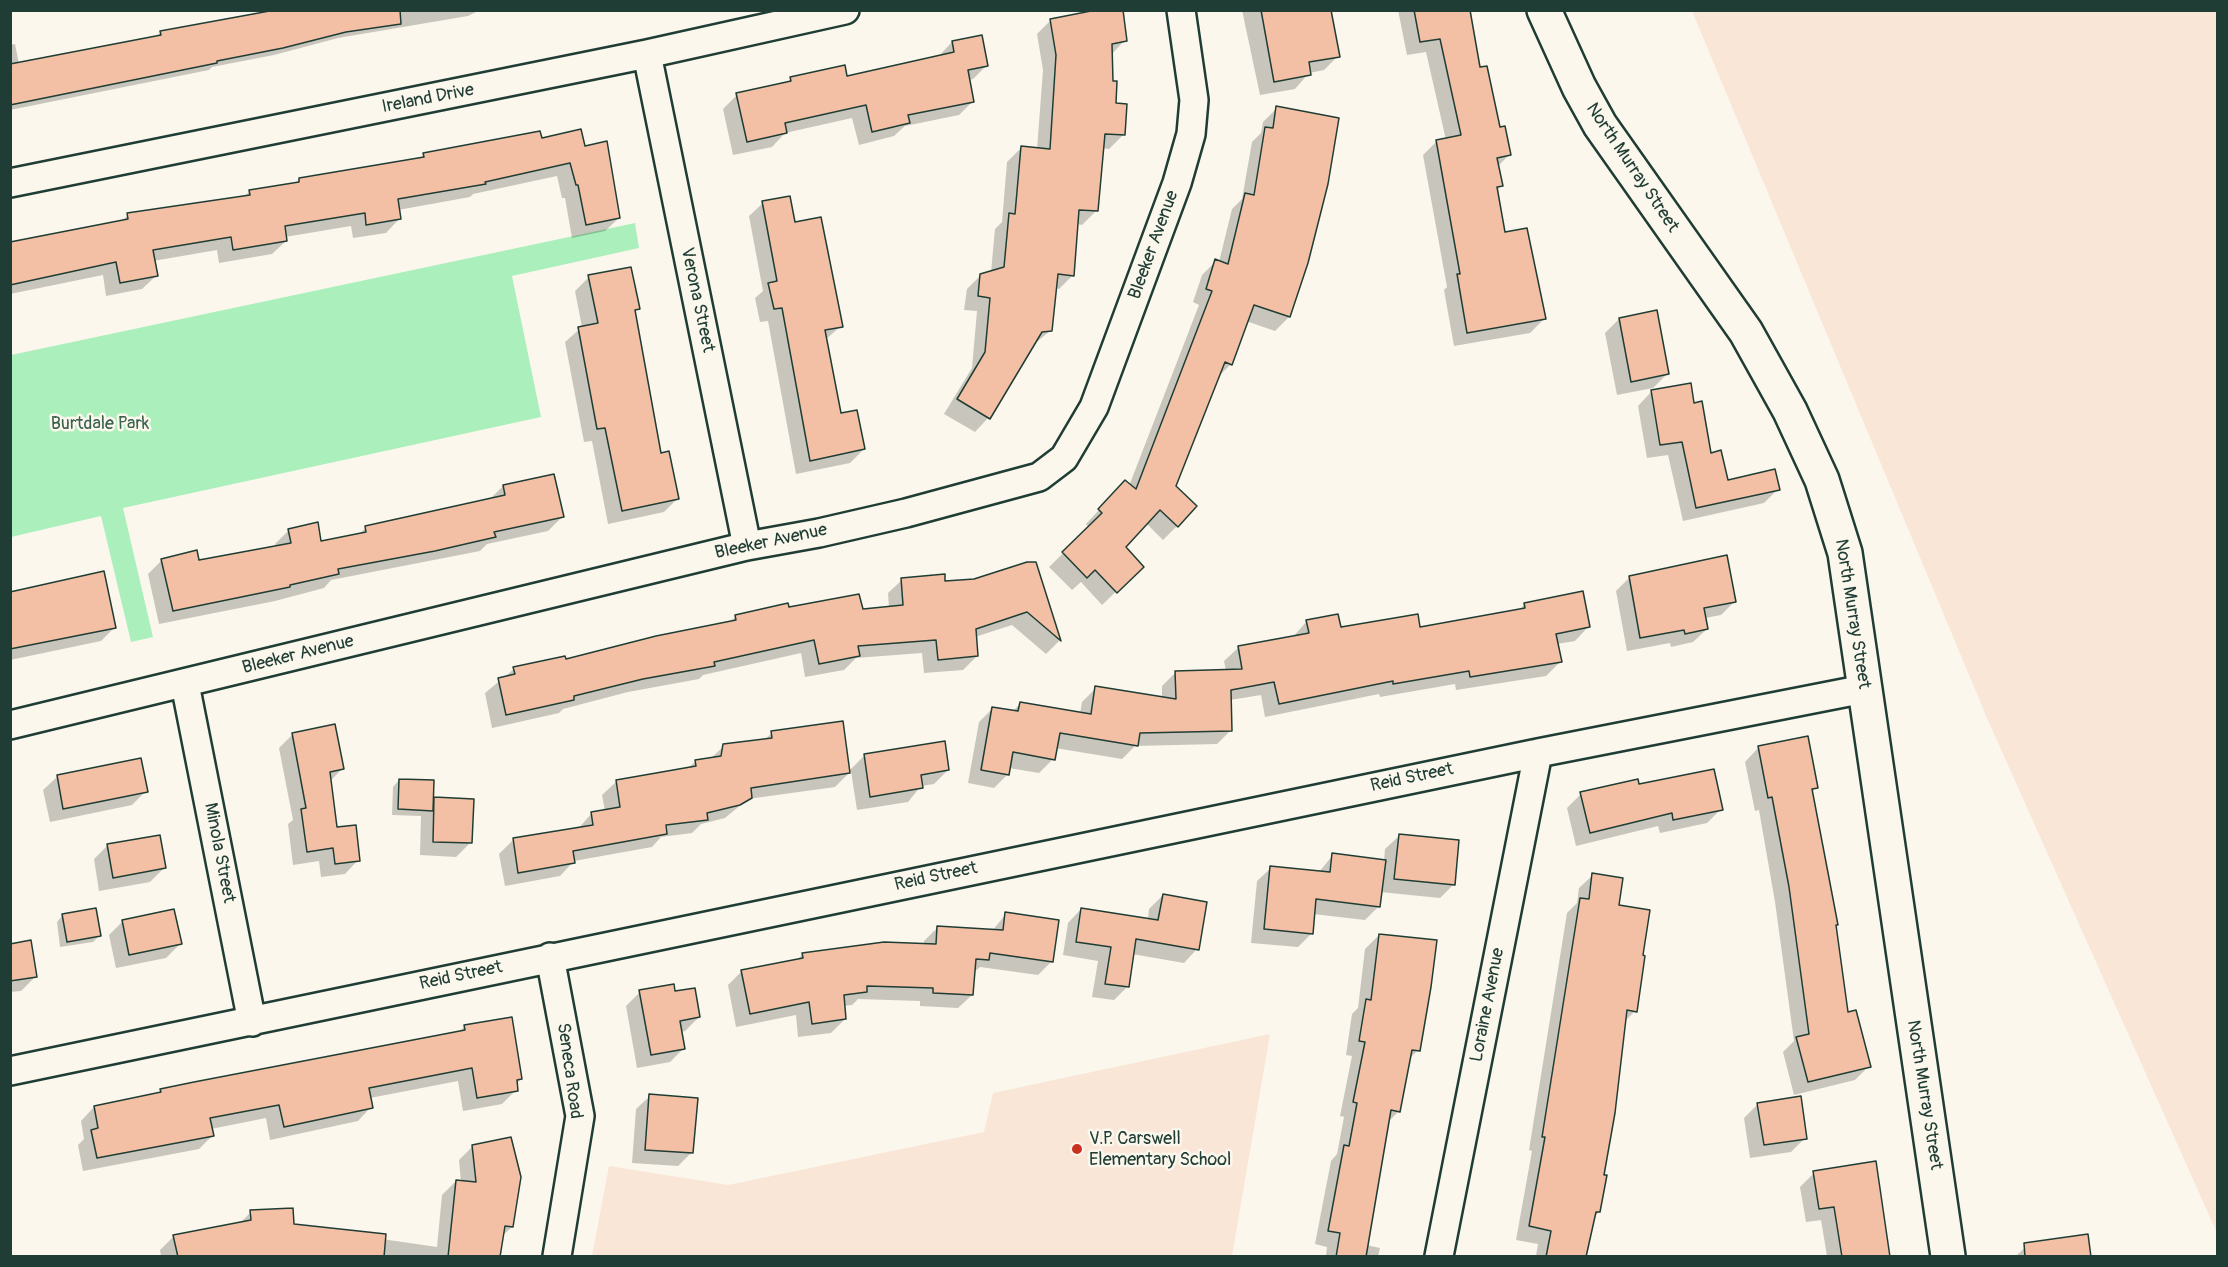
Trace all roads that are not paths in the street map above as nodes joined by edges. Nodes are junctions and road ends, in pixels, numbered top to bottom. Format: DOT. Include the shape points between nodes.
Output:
graph roads {
  1 [pos="845,10"];
  2 [pos="1181,10"];
  3 [pos="1544,10"];
  4 [pos="647,54"];
  5 [pos="10,183"];
  6 [pos="747,546"];
  7 [pos="185,684"];
  8 [pos="1864,689"];
  9 [pos="10,725"];
  10 [pos="1538,753"];
  11 [pos="550,957"];
  12 [pos="252,1022"];
  13 [pos="10,1071"];
  14 [pos="557,1257"];
  15 [pos="1439,1257"];
  16 [pos="1948,1257"];
  1 -- 4 [label="street, Ireland Drive"];
  2 -- 6 [label="street, Bleeker Avenue" via="1194,100 1191,134 1177,183 1094,407 1064,458 1039,477 1014,485 819,533"];
  3 -- 8 [label="street, North Murray Street" via="1600,124 1746,332 1800,431 1822,480 1845,554"];
  4 -- 5 [label="street, Ireland Drive"];
  4 -- 6 [label="street, Verona Street"];
  6 -- 7 [label="street, Bleeker Avenue"];
  7 -- 9 [label="street, Bleeker Avenue"];
  7 -- 12 [label="street, Minola Street"];
  8 -- 10 [label="street, Reid Street"];
  8 -- 16 [label="street, North Murray Street"];
  10 -- 11 [label="street, Reid Street"];
  10 -- 15 [label="street, Loraine Avenue"];
  11 -- 12 [label="street, Reid Street"];
  11 -- 14 [label="street, Seneca Road" via="580,1116"];
  12 -- 13 [label="street, Reid Street"];
}
